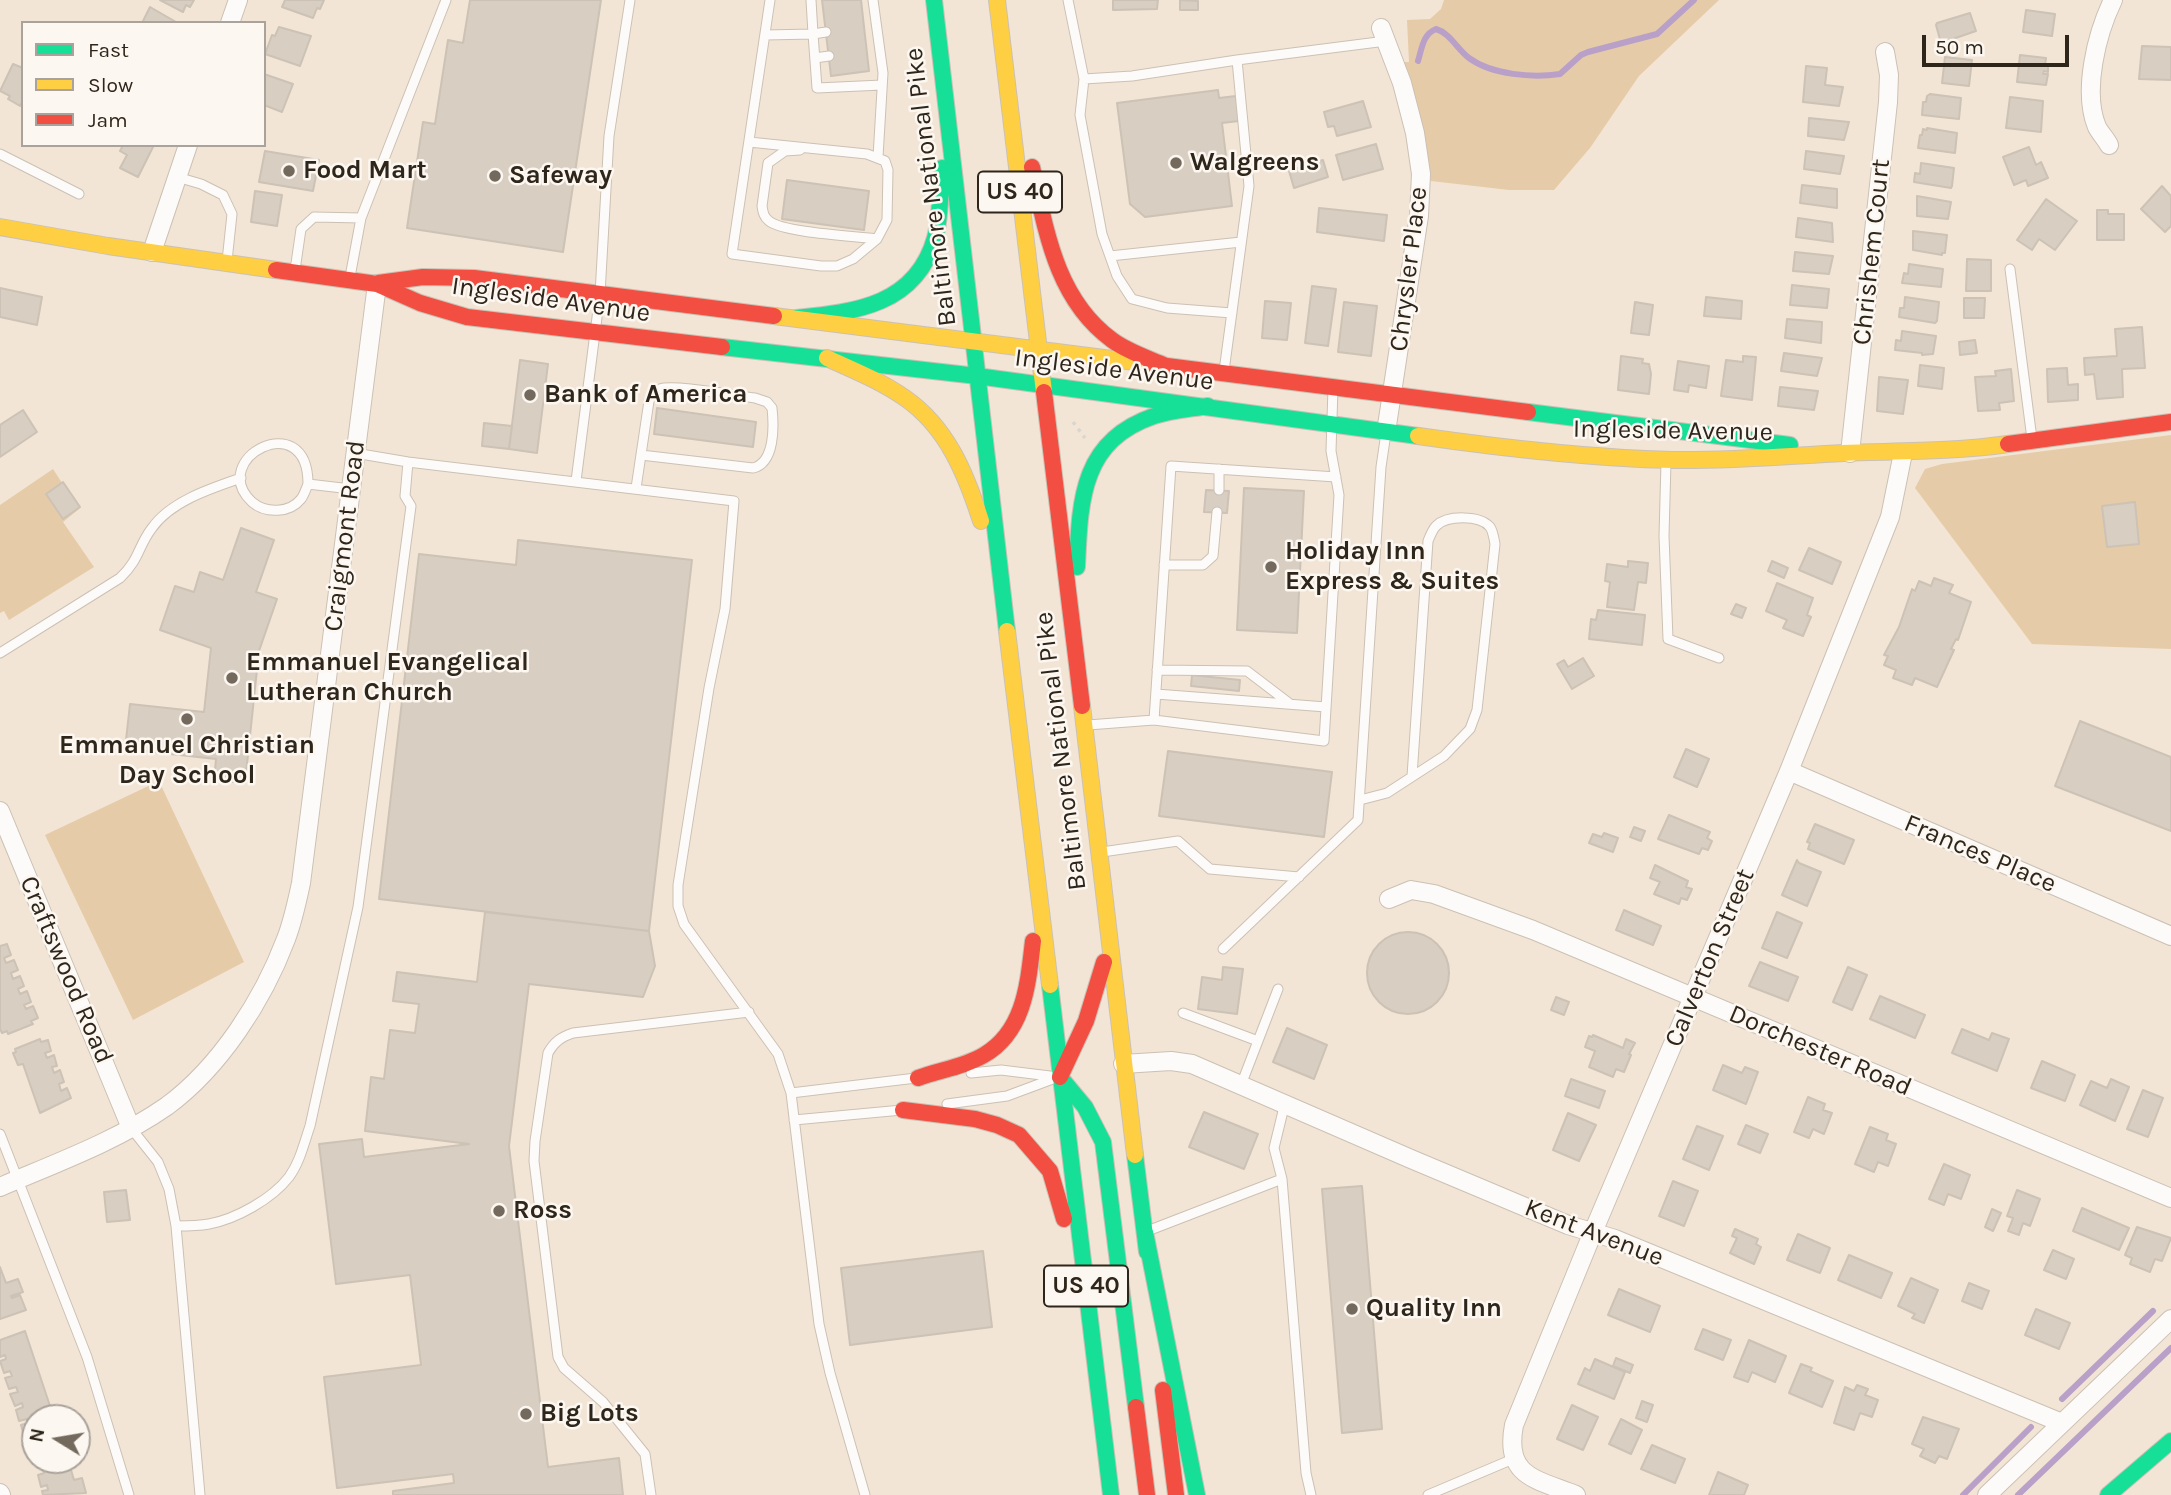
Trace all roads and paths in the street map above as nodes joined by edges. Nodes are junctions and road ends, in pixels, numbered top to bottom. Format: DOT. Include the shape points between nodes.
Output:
graph roads {
  1 [pos="238,0"];
  2 [pos="446,0"];
  3 [pos="630,0"];
  4 [pos="770,0"];
  5 [pos="811,0"];
  6 [pos="873,0"];
  7 [pos="934,0"];
  8 [pos="997,0"];
  9 [pos="1068,0"];
  10 [pos="2113,0"];
  11 [pos="231,21"];
  12 [pos="875,23"];
  13 [pos="863,25"];
  14 [pos="826,32"];
  15 [pos="813,34"];
  16 [pos="1384,34"];
  17 [pos="765,35"];
  18 [pos="1002,44"];
  19 [pos="879,50"];
  20 [pos="867,52"];
  21 [pos="1885,52"];
  22 [pos="829,56"];
  23 [pos="815,58"];
  24 [pos="1237,60"];
  25 [pos="1084,79"];
  26 [pos="882,85"];
  27 [pos="948,116"];
  28 [pos="749,142"];
  29 [pos="2109,145"];
  30 [pos="187,147"];
  31 [pos="822,148"];
  32 [pos="0,154"];
  33 [pos="878,157"];
  34 [pos="177,177"];
  35 [pos="79,194"];
  36 [pos="361,218"];
  37 [pos="0,227"];
  38 [pos="877,239"];
  39 [pos="1241,243"];
  40 [pos="152,252"];
  41 [pos="1110,256"];
  42 [pos="227,262"];
  43 [pos="2010,269"];
  44 [pos="295,272"];
  45 [pos="349,279"];
  46 [pos="377,284"];
  47 [pos="600,294"];
  48 [pos="1232,313"];
  49 [pos="796,318"];
  50 [pos="596,332"];
  51 [pos="974,341"];
  52 [pos="1038,350"];
  53 [pos="827,358"];
  54 [pos="1166,366"];
  55 [pos="1224,372"];
  56 [pos="977,376"];
  57 [pos="1042,385"];
  58 [pos="1334,385"];
  59 [pos="1392,394"];
  60 [pos="1208,407"];
  61 [pos="1072,416"];
  62 [pos="2171,422"];
  63 [pos="1331,423"];
  64 [pos="1387,432"];
  65 [pos="2033,440"];
  66 [pos="1089,443"];
  67 [pos="355,453"];
  68 [pos="1850,453"];
  69 [pos="1903,453"];
  70 [pos="641,455"];
  71 [pos="1666,460"];
  72 [pos="408,462"];
  73 [pos="1219,469"];
  74 [pos="1336,477"];
  75 [pos="242,478"];
  76 [pos="576,481"];
  77 [pos="308,484"];
  78 [pos="636,488"];
  79 [pos="351,489"];
  80 [pos="1219,490"];
  81 [pos="1217,512"];
  82 [pos="1164,565"];
  83 [pos="1003,595"];
  84 [pos="1073,651"];
  85 [pos="0,653"];
  86 [pos="1719,658"];
  87 [pos="1157,670"];
  88 [pos="1156,694"];
  89 [pos="1290,704"];
  90 [pos="1326,707"];
  91 [pos="1154,720"];
  92 [pos="1083,725"];
  93 [pos="1789,771"];
  94 [pos="1412,776"];
  95 [pos="1360,800"];
  96 [pos="0,811"];
  97 [pos="1098,852"];
  98 [pos="1299,877"];
  99 [pos="1038,886"];
  100 [pos="1389,899"];
  101 [pos="2171,936"];
  102 [pos="1109,942"];
  103 [pos="1223,948"];
  104 [pos="1278,989"];
  105 [pos="1694,998"];
  106 [pos="749,1012"];
  107 [pos="1182,1013"];
  108 [pos="1258,1041"];
  109 [pos="1123,1064"];
  110 [pos="1060,1077"];
  111 [pos="918,1078"];
  112 [pos="1241,1084"];
  113 [pos="791,1093"];
  114 [pos="1285,1103"];
  115 [pos="903,1110"];
  116 [pos="794,1120"];
  117 [pos="131,1128"];
  118 [pos="0,1134"];
  119 [pos="19,1179"];
  120 [pos="1282,1179"];
  121 [pos="0,1187"];
  122 [pos="2171,1198"];
  123 [pos="176,1226"];
  124 [pos="1145,1231"];
  125 [pos="1593,1232"];
  126 [pos="1087,1298"];
  127 [pos="2171,1319"];
  128 [pos="2062,1423"];
  129 [pos="2171,1441"];
  130 [pos="2171,1447"];
  131 [pos="1513,1458"];
  132 [pos="130,1495"];
  133 [pos="200,1495"];
  134 [pos="651,1495"];
  135 [pos="865,1495"];
  136 [pos="1111,1495"];
  137 [pos="1147,1495"];
  138 [pos="1176,1495"];
  139 [pos="1196,1495"];
  140 [pos="1311,1495"];
  141 [pos="1428,1495"];
  142 [pos="1576,1495"];
  143 [pos="1987,1495"];
  144 [pos="2108,1495"];
  145 [pos="2120,1495"];
  1 -- 11 [label="street"];
  2 -- 36 [label="lane"];
  3 -- 47 [label="lane" via="609,136"];
  4 -- 17 [label="lane"];
  5 -- 15 [label="lane"];
  6 -- 12 [label="lane"];
  7 -- 27 [label="main road, Baltimore National Pike / US 40"];
  8 -- 18 [label="main road, Baltimore National Pike / US 40"];
  9 -- 25 [label="lane"];
  10 -- 29 [label="street" via="2102,22 2092,81 2097,126"];
  12 -- 13 [label="lane"];
  12 -- 19 [label="lane"];
  14 -- 15 [label="lane"];
  15 -- 17 [label="lane"];
  15 -- 23 [label="lane"];
  16 -- 24 [label="lane"];
  16 -- 59 [label="street, Chrysler Place" via="1402,83 1421,174"];
  17 -- 28 [label="lane"];
  18 -- 52 [label="main road, Baltimore National Pike / US 40"];
  18 -- 54 [label="main road" via="1064,286 1097,329"];
  19 -- 20 [label="lane"];
  19 -- 26 [label="lane"];
  21 -- 68 [label="street, Chrishem Court" via="1888,102"];
  22 -- 23 [label="lane"];
  23 -- 26 [label="lane" via="817,88"];
  24 -- 25 [label="lane"];
  24 -- 39 [label="lane" via="1249,186"];
  25 -- 41 [label="lane" via="1080,115"];
  26 -- 33 [label="lane"];
  27 -- 49 [label="main road" via="935,237 918,277 872,306"];
  27 -- 51 [label="main road, Baltimore National Pike / US 40"];
  28 -- 31 [label="lane"];
  28 -- 38 [label="lane" via="732,254 838,266 853,260"];
  30 -- 34 [label="street"];
  31 -- 33 [label="lane"];
  31 -- 38 [label="lane" via="785,151 768,163 763,214 785,227"];
  32 -- 35 [label="lane"];
  33 -- 38 [label="lane" via="888,170 887,220"];
  34 -- 40 [label="street"];
  34 -- 42 [label="lane" via="223,195 232,214"];
  36 -- 44 [label="lane" via="314,217 301,229"];
  36 -- 45 [label="lane"];
  37 -- 40 [label="main road, Ingleside Avenue"];
  39 -- 41 [label="lane"];
  39 -- 48 [label="lane"];
  40 -- 42 [label="main road, Ingleside Avenue"];
  41 -- 48 [label="lane" via="1132,299 1167,308"];
  42 -- 44 [label="main road, Ingleside Avenue"];
  43 -- 65 [label="lane"];
  44 -- 45 [label="main road, Ingleside Avenue"];
  45 -- 46 [label="main road, Ingleside Avenue"];
  46 -- 47 [label="main road, Ingleside Avenue" via="423,277 474,278"];
  46 -- 50 [label="main road, Ingleside Avenue" via="467,317"];
  46 -- 67 [label="street, Craigmont Road"];
  47 -- 49 [label="main road, Ingleside Avenue"];
  47 -- 50 [label="lane"];
  48 -- 55 [label="lane"];
  49 -- 51 [label="main road, Ingleside Avenue"];
  50 -- 53 [label="main road, Ingleside Avenue"];
  50 -- 76 [label="lane"];
  51 -- 52 [label="main road, Ingleside Avenue"];
  51 -- 56 [label="main road, Baltimore National Pike / US 40"];
  52 -- 54 [label="main road, Ingleside Avenue"];
  52 -- 57 [label="main road, Baltimore National Pike / US 40"];
  53 -- 56 [label="main road, Ingleside Avenue"];
  53 -- 83 [label="main road" via="888,387 934,423 969,482"];
  54 -- 55 [label="main road, Ingleside Avenue"];
  55 -- 58 [label="main road, Ingleside Avenue"];
  56 -- 57 [label="main road, Ingleside Avenue"];
  56 -- 83 [label="main road, Baltimore National Pike / US 40"];
  57 -- 60 [label="main road, Ingleside Avenue"];
  57 -- 84 [label="main road, Baltimore National Pike / US 40"];
  58 -- 59 [label="main road, Ingleside Avenue"];
  58 -- 63 [label="lane"];
  59 -- 64 [label="street, Chrysler Place"];
  59 -- 68 [label="main road, Ingleside Avenue"];
  60 -- 63 [label="main road, Ingleside Avenue"];
  60 -- 84 [label="main road" via="1156,415 1132,424 1100,451 1090,466 1080,507"];
  61 -- 66 [label="path"];
  62 -- 65 [label="main road, Ingleside Avenue"];
  63 -- 64 [label="main road, Ingleside Avenue"];
  63 -- 74 [label="lane"];
  64 -- 71 [label="main road, Ingleside Avenue" via="1525,451"];
  64 -- 95 [label="lane"];
  65 -- 69 [label="main road, Ingleside Avenue"];
  67 -- 72 [label="lane"];
  67 -- 79 [label="street, Craigmont Road"];
  68 -- 69 [label="main road, Ingleside Avenue"];
  68 -- 71 [label="main road, Ingleside Avenue"];
  69 -- 93 [label="street, Calverton Street" via="1890,517"];
  70 -- 70 [label="lane" via="649,401 660,389 755,398 772,408 769,455 761,466"];
  70 -- 78 [label="lane"];
  71 -- 86 [label="lane" via="1668,639"];
  72 -- 76 [label="lane"];
  72 -- 123 [label="lane" via="405,496 411,506 358,907 310,1126 300,1157 277,1189 211,1224"];
  73 -- 74 [label="lane"];
  73 -- 80 [label="lane"];
  73 -- 82 [label="lane" via="1171,466"];
  74 -- 90 [label="lane" via="1339,495"];
  75 -- 77 [label="lane" via="251,501 276,511 301,499"];
  75 -- 77 [label="lane" via="247,458 276,443 304,459"];
  75 -- 85 [label="lane" via="199,492 161,518 120,578"];
  76 -- 78 [label="lane"];
  77 -- 79 [label="lane"];
  78 -- 106 [label="lane" via="734,500 724,609 678,906 684,923"];
  79 -- 117 [label="street, Craigmont Road" via="306,849 288,936 273,972 225,1048 168,1105"];
  81 -- 82 [label="lane" via="1213,556 1203,565"];
  82 -- 87 [label="lane"];
  83 -- 99 [label="main road, Baltimore National Pike / US 40"];
  84 -- 92 [label="main road, Baltimore National Pike / US 40"];
  87 -- 88 [label="lane"];
  87 -- 89 [label="lane" via="1247,671"];
  88 -- 89 [label="lane"];
  88 -- 91 [label="lane"];
  89 -- 90 [label="lane"];
  90 -- 91 [label="lane" via="1324,741"];
  91 -- 92 [label="lane"];
  92 -- 97 [label="main road, Baltimore National Pike / US 40"];
  93 -- 101 [label="street, Frances Place"];
  93 -- 105 [label="street, Calverton Street"];
  94 -- 94 [label="lane" via="1444,756 1470,729 1478,710 1495,544 1490,528 1480,520 1444,520 1428,541"];
  94 -- 95 [label="lane" via="1387,793"];
  95 -- 98 [label="lane" via="1358,820"];
  96 -- 117 [label="street, Craftswood Road"];
  97 -- 98 [label="lane" via="1178,841 1210,869"];
  97 -- 102 [label="main road, Baltimore National Pike / US 40"];
  98 -- 103 [label="lane"];
  99 -- 110 [label="main road, Baltimore National Pike / US 40"];
  99 -- 111 [label="main road" via="1028,983 1014,1028 982,1056"];
  100 -- 105 [label="street, Dorchester Road" via="1411,890 1434,894"];
  102 -- 109 [label="main road, Baltimore National Pike / US 40"];
  102 -- 110 [label="main road" via="1098,992"];
  104 -- 108 [label="lane"];
  105 -- 122 [label="street, Dorchester Road"];
  105 -- 125 [label="street, Calverton Street"];
  106 -- 113 [label="lane" via="778,1054"];
  106 -- 134 [label="lane" via="573,1033 553,1044 548,1053 534,1161 558,1357 645,1454"];
  107 -- 108 [label="lane"];
  108 -- 112 [label="lane"];
  109 -- 112 [label="street, Kent Avenue" via="1192,1064"];
  109 -- 124 [label="main road, Baltimore National Pike / US 40"];
  110 -- 111 [label="lane" via="1001,1070"];
  110 -- 115 [label="lane" via="1007,1096"];
  110 -- 126 [label="main road, Baltimore National Pike / US 40"];
  110 -- 137 [label="main road" via="1079,1096 1103,1142"];
  111 -- 113 [label="lane"];
  112 -- 114 [label="street, Kent Avenue"];
  113 -- 116 [label="lane"];
  114 -- 120 [label="lane" via="1274,1148"];
  114 -- 125 [label="street, Kent Avenue"];
  115 -- 116 [label="lane"];
  115 -- 126 [label="main road" via="975,1119 1019,1135 1050,1171"];
  116 -- 135 [label="lane" via="819,1324"];
  117 -- 119 [label="street, Craigmont Road"];
  117 -- 123 [label="lane" via="159,1162"];
  118 -- 119 [label="lane"];
  119 -- 121 [label="street, Craigmont Road"];
  119 -- 132 [label="lane" via="87,1357"];
  120 -- 124 [label="lane"];
  120 -- 140 [label="lane"];
  123 -- 133 [label="lane"];
  124 -- 138 [label="main road, Baltimore National Pike / US 40"];
  124 -- 139 [label="main road"];
  125 -- 128 [label="street, Kent Avenue"];
  125 -- 131 [label="street, Calverton Street" via="1514,1425"];
  126 -- 136 [label="main road, Baltimore National Pike / US 40"];
  127 -- 128 [label="street"];
  128 -- 143 [label="street"];
  129 -- 144 [label="main road"];
  130 -- 145 [label="main road"];
  131 -- 141 [label="lane"];
  131 -- 142 [label="street" via="1521,1470"];
}
